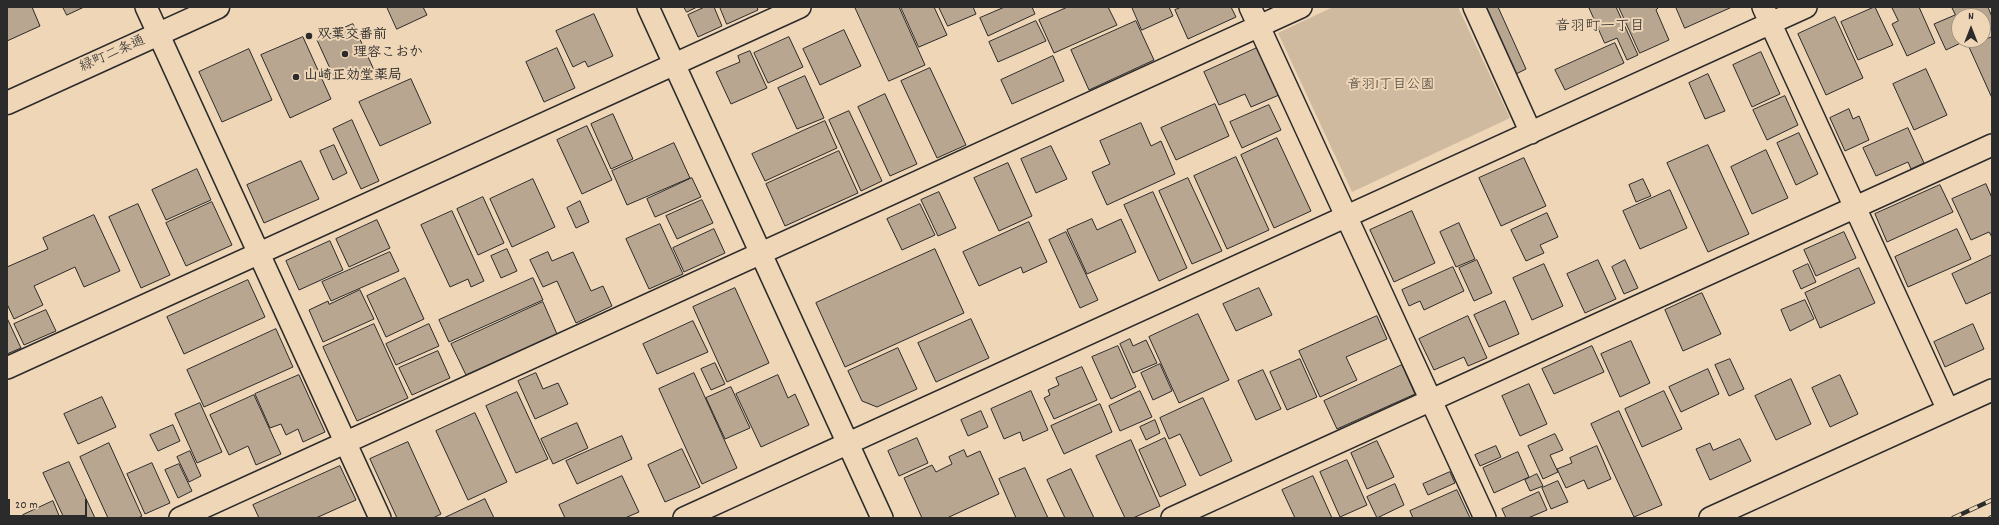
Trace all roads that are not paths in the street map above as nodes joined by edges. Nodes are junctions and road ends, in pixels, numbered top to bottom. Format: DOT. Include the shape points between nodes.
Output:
graph roads {
  1 [pos="146,7"];
  2 [pos="218,7"];
  3 [pos="648,7"];
  4 [pos="800,7"];
  5 [pos="1250,7"];
  6 [pos="1302,7"];
  7 [pos="1474,7"];
  8 [pos="1806,7"];
  9 [pos="1766,15"];
  10 [pos="1259,26"];
  11 [pos="158,34"];
  12 [pos="674,64"];
  13 [pos="7,103"];
  14 [pos="1531,133"];
  15 [pos="1992,145"];
  16 [pos="1855,207"];
  17 [pos="1346,216"];
  18 [pos="259,253"];
  19 [pos="761,253"];
  20 [pos="7,368"];
  21 [pos="1992,390"];
  22 [pos="1431,400"];
  23 [pos="1948,410"];
  24 [pos="346,442"];
  25 [pos="848,443"];
  26 [pos="180,518"];
  27 [pos="380,518"];
  28 [pos="684,518"];
  29 [pos="882,518"];
  30 [pos="1172,518"];
  31 [pos="1485,518"];
  32 [pos="1710,518"];
  1 -- 11 [label="street"];
  2 -- 11 [label="street, 緑町二条通"];
  3 -- 12 [label="street"];
  4 -- 12 [label="street"];
  5 -- 10 [label="street"];
  6 -- 10 [label="street"];
  7 -- 14 [label="street"];
  8 -- 9 [label="street"];
  9 -- 14 [label="street"];
  9 -- 16 [label="street"];
  10 -- 17 [label="street"];
  10 -- 19 [label="street"];
  11 -- 13 [label="street, 緑町二条通"];
  11 -- 18 [label="street"];
  12 -- 18 [label="street"];
  12 -- 19 [label="street"];
  14 -- 17 [label="street"];
  15 -- 16 [label="street"];
  16 -- 22 [label="street"];
  16 -- 23 [label="street"];
  17 -- 22 [label="street"];
  17 -- 25 [label="street"];
  18 -- 20 [label="street"];
  18 -- 24 [label="street"];
  19 -- 24 [label="street"];
  19 -- 25 [label="street"];
  21 -- 23 [label="street"];
  22 -- 30 [label="street"];
  22 -- 31 [label="street"];
  23 -- 32 [label="street"];
  24 -- 26 [label="street"];
  24 -- 27 [label="street"];
  25 -- 28 [label="street"];
  25 -- 29 [label="street"];
}
